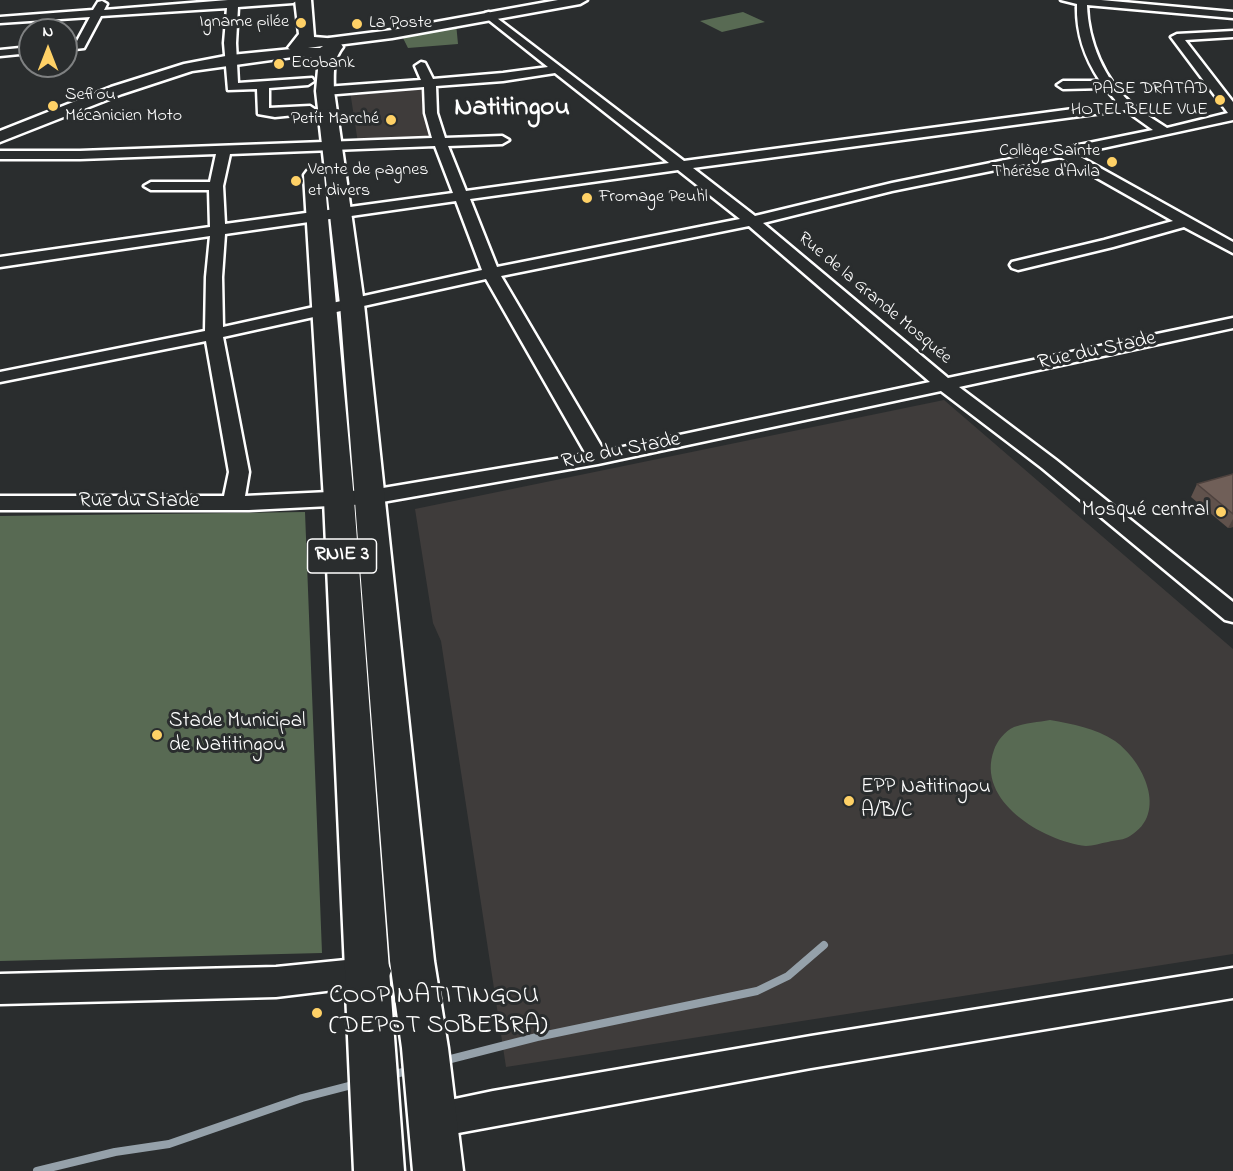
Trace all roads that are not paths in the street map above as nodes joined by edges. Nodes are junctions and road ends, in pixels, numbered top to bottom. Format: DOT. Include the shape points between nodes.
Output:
graph roads {
  1 [pos="103,0"];
  2 [pos="293,0"];
  3 [pos="303,0"];
  4 [pos="317,0"];
  5 [pos="580,0"];
  6 [pos="1066,0"];
  7 [pos="233,2"];
  8 [pos="1082,3"];
  9 [pos="99,13"];
  10 [pos="489,15"];
  11 [pos="1233,15"];
  12 [pos="0,20"];
  13 [pos="1233,34"];
  14 [pos="78,46"];
  15 [pos="18,51"];
  16 [pos="0,53"];
  17 [pos="231,59"];
  18 [pos="316,60"];
  19 [pos="421,66"];
  20 [pos="557,69"];
  21 [pos="428,83"];
  22 [pos="1107,84"];
  23 [pos="263,85"];
  24 [pos="1063,85"];
  25 [pos="1127,106"];
  26 [pos="1233,113"];
  27 [pos="23,129"];
  28 [pos="1162,131"];
  29 [pos="0,135"];
  30 [pos="502,140"];
  31 [pos="440,142"];
  32 [pos="0,146"];
  33 [pos="322,146"];
  34 [pos="224,149"];
  35 [pos="1061,152"];
  36 [pos="0,154"];
  37 [pos="683,166"];
  38 [pos="151,186"];
  39 [pos="216,186"];
  40 [pos="460,197"];
  41 [pos="328,215"];
  42 [pos="752,221"];
  43 [pos="1185,222"];
  44 [pos="218,230"];
  45 [pos="1233,248"];
  46 [pos="0,262"];
  47 [pos="1018,265"];
  48 [pos="491,273"];
  49 [pos="338,307"];
  50 [pos="1233,323"];
  51 [pos="214,334"];
  52 [pos="25,372"];
  53 [pos="0,377"];
  54 [pos="945,385"];
  55 [pos="0,396"];
  56 [pos="598,458"];
  57 [pos="371,497"];
  58 [pos="339,500"];
  59 [pos="0,502"];
  60 [pos="233,503"];
  61 [pos="1233,614"];
  62 [pos="412,961"];
  63 [pos="366,973"];
  64 [pos="1233,983"];
  65 [pos="0,990"];
  66 [pos="428,1085"];
  67 [pos="379,1171"];
  68 [pos="438,1171"];
  1 -- 9 [label="street"];
  2 -- 7 [label="street"];
  3 -- 18 [label="highway, RNIE 3" via="307,34"];
  4 -- 18 [label="highway, RNIE 3" via="321,27"];
  5 -- 10 [label="street"];
  6 -- 8 [label="street"];
  7 -- 9 [label="street"];
  7 -- 17 [label="street"];
  8 -- 11 [label="street"];
  8 -- 22 [label="street" via="1087,45"];
  9 -- 12 [label="street"];
  9 -- 14 [label="street"];
  10 -- 18 [label="street" via="359,39"];
  10 -- 20 [label="street, Rue de la Grande Mosquée"];
  13 -- 26 [label="street" via="1177,38"];
  15 -- 16 [label="street"];
  17 -- 18 [label="street" via="256,56"];
  17 -- 23 [label="street" via="232,87"];
  17 -- 27 [label="street" via="141,81"];
  18 -- 21 [label="street"];
  18 -- 23 [label="street"];
  18 -- 23 [label="street" via="266,113"];
  18 -- 33 [label="highway, RNIE 3"];
  19 -- 21 [label="street"];
  20 -- 21 [label="street"];
  20 -- 37 [label="street, Rue de la Grande Mosquée"];
  21 -- 31 [label="street" via="431,113"];
  22 -- 24 [label="street"];
  22 -- 25 [label="street"];
  25 -- 28 [label="street"];
  25 -- 37 [label="street" via="835,142"];
  26 -- 28 [label="street" via="1214,122"];
  27 -- 29 [label="street"];
  27 -- 32 [label="street"];
  28 -- 35 [label="street"];
  30 -- 31 [label="street"];
  31 -- 33 [label="street"];
  31 -- 40 [label="street"];
  33 -- 34 [label="street"];
  33 -- 41 [label="highway, RNIE 3"];
  34 -- 36 [label="street"];
  34 -- 39 [label="street"];
  35 -- 42 [label="street"];
  35 -- 43 [label="street"];
  37 -- 40 [label="street"];
  37 -- 42 [label="street, Rue de la Grande Mosquée"];
  38 -- 39 [label="street"];
  39 -- 44 [label="street"];
  40 -- 41 [label="street"];
  40 -- 48 [label="street"];
  41 -- 44 [label="street"];
  41 -- 49 [label="highway, RNIE 3"];
  42 -- 48 [label="street"];
  42 -- 54 [label="street, Rue de la Grande Mosquée"];
  43 -- 45 [label="street"];
  43 -- 47 [label="street"];
  44 -- 46 [label="street"];
  44 -- 51 [label="street"];
  48 -- 49 [label="street"];
  48 -- 56 [label="street"];
  49 -- 51 [label="street"];
  49 -- 57 [label="highway, RNIE 3"];
  49 -- 58 [label="highway, RNIE 3"];
  50 -- 54 [label="street, Rue du Stade"];
  51 -- 52 [label="street"];
  51 -- 60 [label="street" via="239,472"];
  52 -- 53 [label="street"];
  52 -- 55 [label="street"];
  54 -- 56 [label="street, Rue du Stade"];
  54 -- 61 [label="street, Rue de la Grande Mosquée"];
  56 -- 57 [label="street, Rue du Stade"];
  57 -- 58 [label="street, Rue du Stade"];
  57 -- 62 [label="highway, RNIE 3"];
  58 -- 60 [label="street, Rue du Stade"];
  58 -- 63 [label="highway, RNIE 3"];
  59 -- 60 [label="street, Rue du Stade"];
  62 -- 63 [label="street"];
  62 -- 66 [label="highway, RNIE 3"];
  63 -- 65 [label="street" via="276,982"];
  63 -- 67 [label="highway, RNIE 3"];
  64 -- 66 [label="street" via="493,1108"];
  66 -- 68 [label="highway, RNIE 3"];
}
